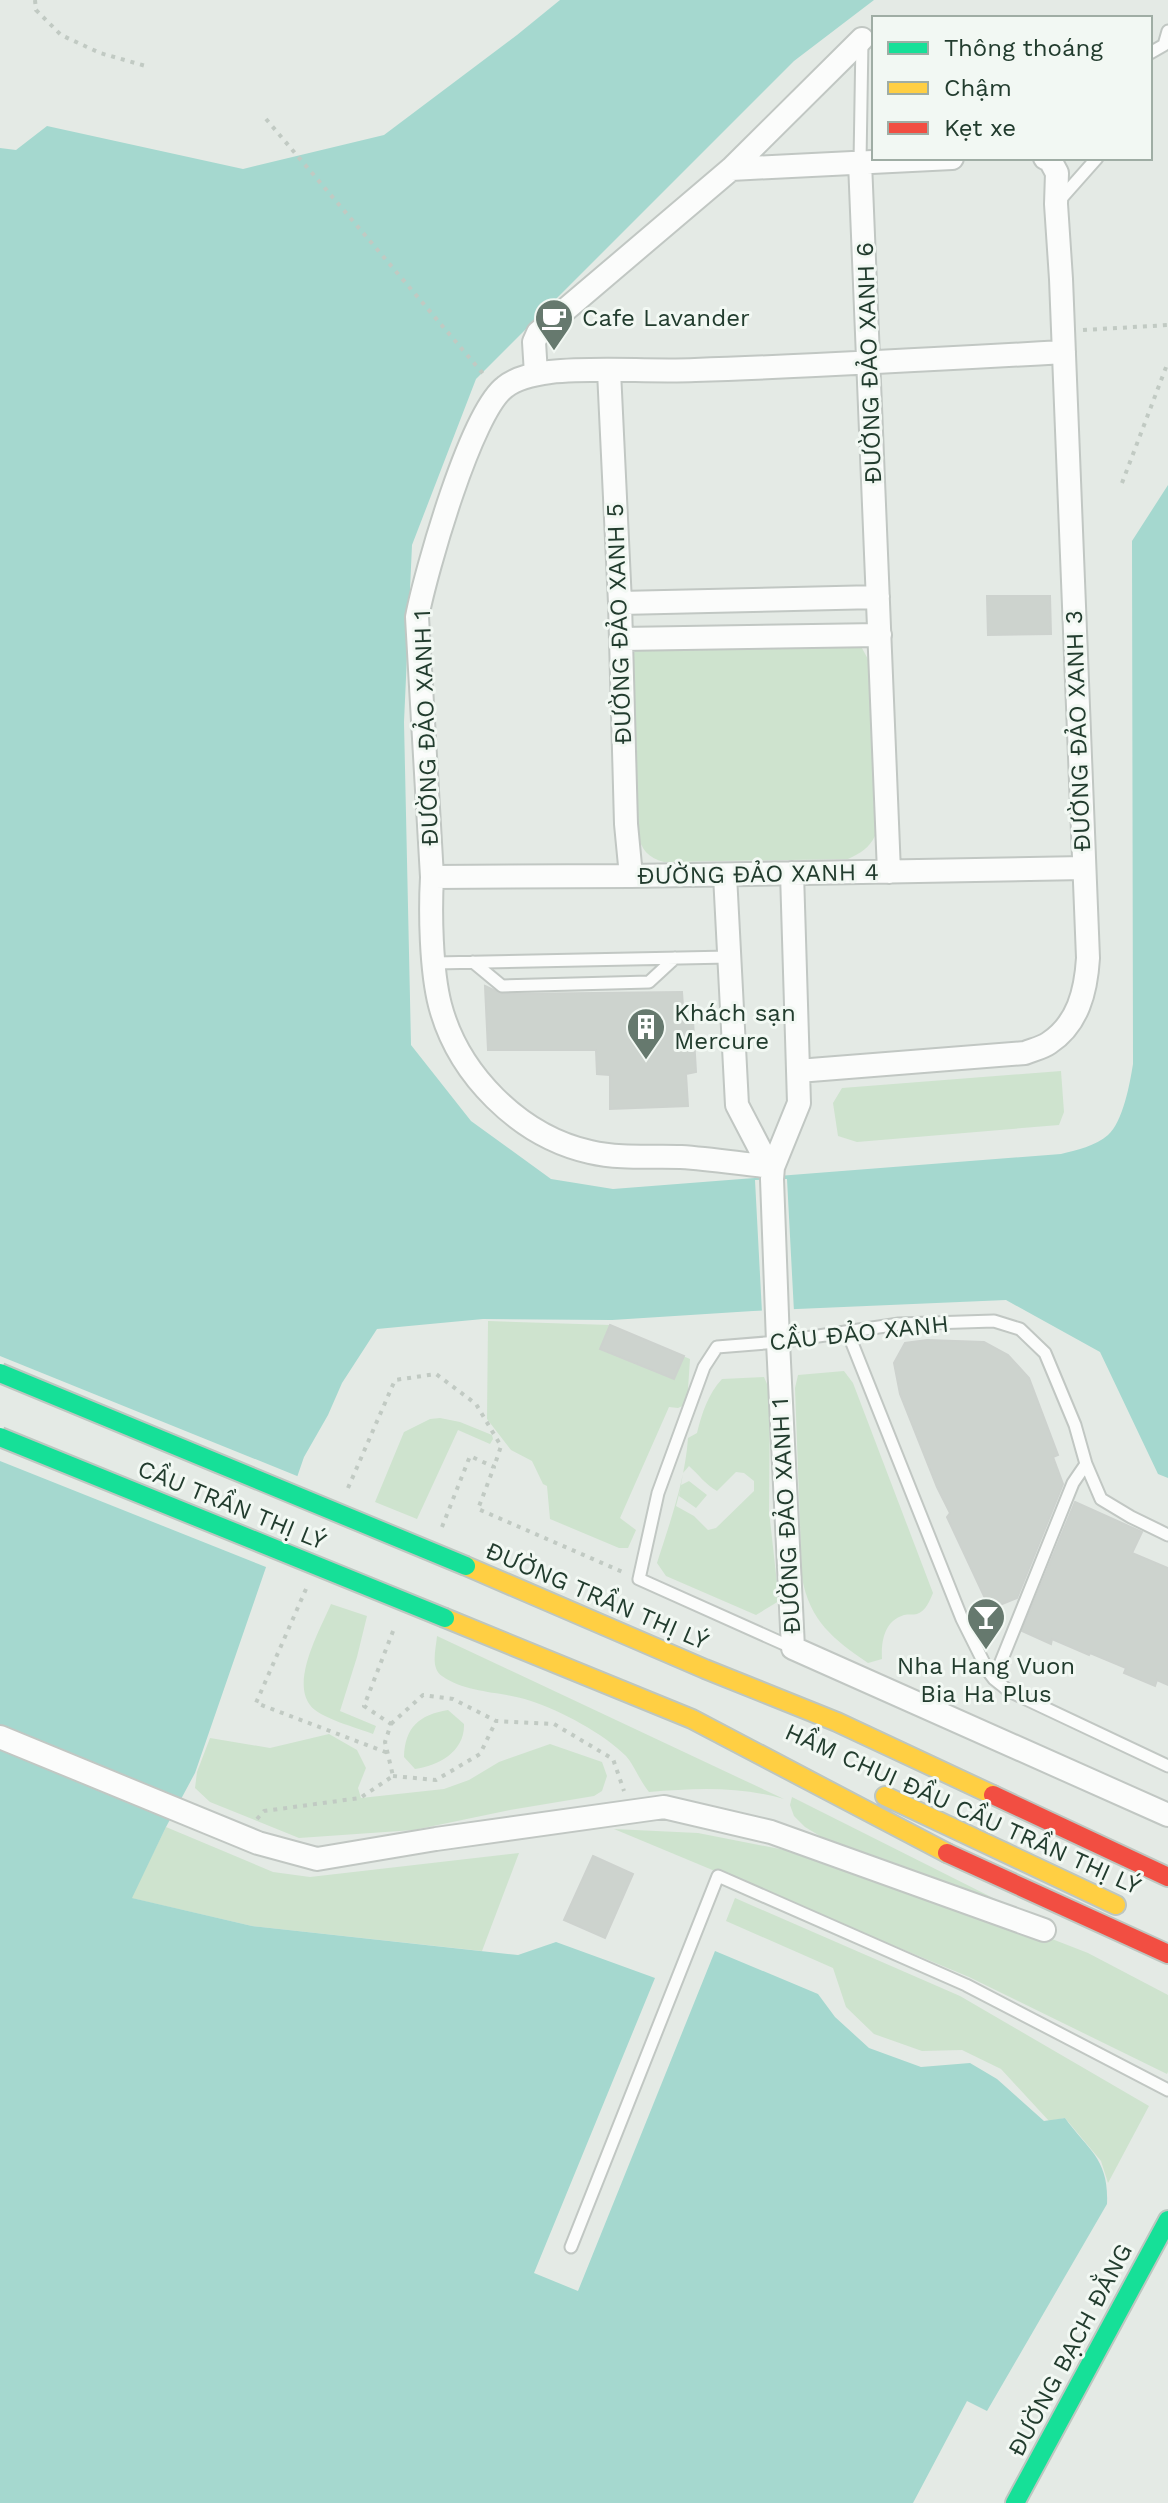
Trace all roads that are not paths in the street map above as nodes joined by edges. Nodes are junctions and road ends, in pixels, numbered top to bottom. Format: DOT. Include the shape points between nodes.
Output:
graph roads {
  1 [pos="1168,31"];
  2 [pos="862,39"];
  3 [pos="1152,52"];
  4 [pos="906,160"];
  5 [pos="1050,160"];
  6 [pos="1095,160"];
  7 [pos="860,162"];
  8 [pos="731,169"];
  9 [pos="1056,204"];
  10 [pos="1063,342"];
  11 [pos="869,364"];
  12 [pos="609,371"];
  13 [pos="536,374"];
  14 [pos="878,597"];
  15 [pos="620,603"];
  16 [pos="880,635"];
  17 [pos="621,639"];
  18 [pos="1084,868"];
  19 [pos="889,872"];
  20 [pos="792,873"];
  21 [pos="725,875"];
  22 [pos="631,876"];
  23 [pos="432,877"];
  24 [pos="729,957"];
  25 [pos="675,958"];
  26 [pos="472,962"];
  27 [pos="435,963"];
  28 [pos="798,1071"];
  29 [pos="772,1173"];
  30 [pos="848,1333"];
  31 [pos="778,1342"];
  32 [pos="0,1373"];
  33 [pos="0,1437"];
  34 [pos="1086,1464"];
  35 [pos="1168,1535"];
  36 [pos="793,1648"];
  37 [pos="705,1669"];
  38 [pos="994,1679"];
  39 [pos="692,1719"];
  40 [pos="800,1726"];
  41 [pos="0,1737"];
  42 [pos="817,1764"];
  43 [pos="1168,1766"];
  44 [pos="874,1791"];
  45 [pos="1168,1815"];
  46 [pos="1168,1877"];
  47 [pos="1127,1910"];
  48 [pos="1044,1930"];
  49 [pos="1168,1954"];
  50 [pos="1168,2090"];
  51 [pos="1165,2234"];
  52 [pos="571,2247"];
  53 [pos="1015,2503"];
  1 -- 3 [label="lane" via="1164,45"];
  2 -- 7 [label="lane, ĐƯỜNG ĐẢO XANH 6"];
  2 -- 8 [label="street, ĐƯỜNG ĐẢO XANH 6"];
  4 -- 7 [label="street"];
  5 -- 9 [label="street, ĐƯỜNG ĐẢO XANH 3" via="1057,173"];
  6 -- 9 [label="lane"];
  7 -- 8 [label="street"];
  7 -- 11 [label="street, ĐƯỜNG ĐẢO XANH 6"];
  8 -- 13 [label="street, ĐƯỜNG ĐẢO XANH 6" via="538,333"];
  9 -- 10 [label="street, ĐƯỜNG ĐẢO XANH 3"];
  10 -- 11 [label="street"];
  10 -- 18 [label="street, ĐƯỜNG ĐẢO XANH 3"];
  11 -- 12 [label="street"];
  11 -- 14 [label="street, ĐƯỜNG ĐẢO XANH 6"];
  12 -- 13 [label="street"];
  12 -- 15 [label="street, ĐƯỜNG ĐẢO XANH 5"];
  13 -- 23 [label="street, ĐƯỜNG ĐẢO XANH 1" via="504,387 485,411 438,539 417,617"];
  14 -- 15 [label="street"];
  14 -- 16 [label="street, ĐƯỜNG ĐẢO XANH 6"];
  15 -- 17 [label="street, ĐƯỜNG ĐẢO XANH 5"];
  16 -- 17 [label="street"];
  16 -- 19 [label="street, ĐƯỜNG ĐẢO XANH 6"];
  17 -- 22 [label="street, ĐƯỜNG ĐẢO XANH 5"];
  18 -- 19 [label="street, ĐƯỜNG ĐẢO XANH 4"];
  18 -- 28 [label="street, ĐƯỜNG ĐẢO XANH 3" via="1087,978 1081,1003 1048,1044 1025,1053"];
  19 -- 20 [label="street, ĐƯỜNG ĐẢO XANH 4"];
  20 -- 21 [label="street, ĐƯỜNG ĐẢO XANH 4"];
  20 -- 28 [label="street, ĐƯỜNG ĐẢO XANH 1"];
  21 -- 22 [label="street, ĐƯỜNG ĐẢO XANH 4"];
  21 -- 24 [label="street, ĐƯỜNG ĐẢO XANH 1"];
  22 -- 23 [label="street, ĐƯỜNG ĐẢO XANH 4"];
  23 -- 27 [label="street, ĐƯỜNG ĐẢO XANH 1"];
  24 -- 25 [label="lane"];
  24 -- 29 [label="street, ĐƯỜNG ĐẢO XANH 1" via="737,1105"];
  25 -- 26 [label="lane"];
  25 -- 26 [label="lane" via="649,982 502,986"];
  26 -- 27 [label="lane"];
  27 -- 29 [label="street, ĐƯỜNG ĐẢO XANH 1" via="440,1004 467,1064 495,1099 527,1125 590,1153 680,1157"];
  28 -- 29 [label="street, ĐƯỜNG ĐẢO XANH 1" via="799,1103"];
  29 -- 31 [label="street, ĐƯỜNG ĐẢO XANH 1"];
  30 -- 31 [label="lane, CẦU ĐẢO XANH"];
  30 -- 34 [label="lane, CẦU ĐẢO XANH" via="899,1324 994,1321 1020,1329 1045,1353"];
  30 -- 38 [label="lane" via="962,1619"];
  31 -- 36 [label="street, ĐƯỜNG ĐẢO XANH 1"];
  31 -- 36 [label="lane, CẦU ĐẢO XANH" via="717,1347 704,1367 658,1493 639,1579"];
  32 -- 37 [label="main road, ĐƯỜNG TRẦN THỊ LÝ, bridge"];
  33 -- 39 [label="main road, CẦU TRẦN THỊ LÝ, bridge"];
  34 -- 35 [label="lane, CẦU ĐẢO XANH" via="1101,1499"];
  34 -- 38 [label="lane" via="1073,1483"];
  36 -- 45 [label="street, ĐƯỜNG ĐẢO XANH 1"];
  37 -- 40 [label="main road, HẦM CHUI ĐẦU CẦU TRẦN THỊ LÝ"];
  37 -- 46 [label="main road, ĐƯỜNG TRẦN THỊ LÝ" via="837,1722"];
  38 -- 43 [label="lane" via="1009,1691"];
  39 -- 42 [label="main road, HẦM CHUI ĐẦU CẦU TRẦN THỊ LÝ"];
  39 -- 49 [label="main road" via="947,1853"];
  41 -- 48 [label="street" via="258,1843 317,1859 664,1807 771,1832"];
  44 -- 47 [label="main road, HẦM CHUI ĐẦU CẦU TRẦN THỊ LÝ"];
  50 -- 52 [label="lane" via="966,1985 718,1876"];
  51 -- 53 [label="main road, ĐƯỜNG BẠCH ĐẰNG"];
}
